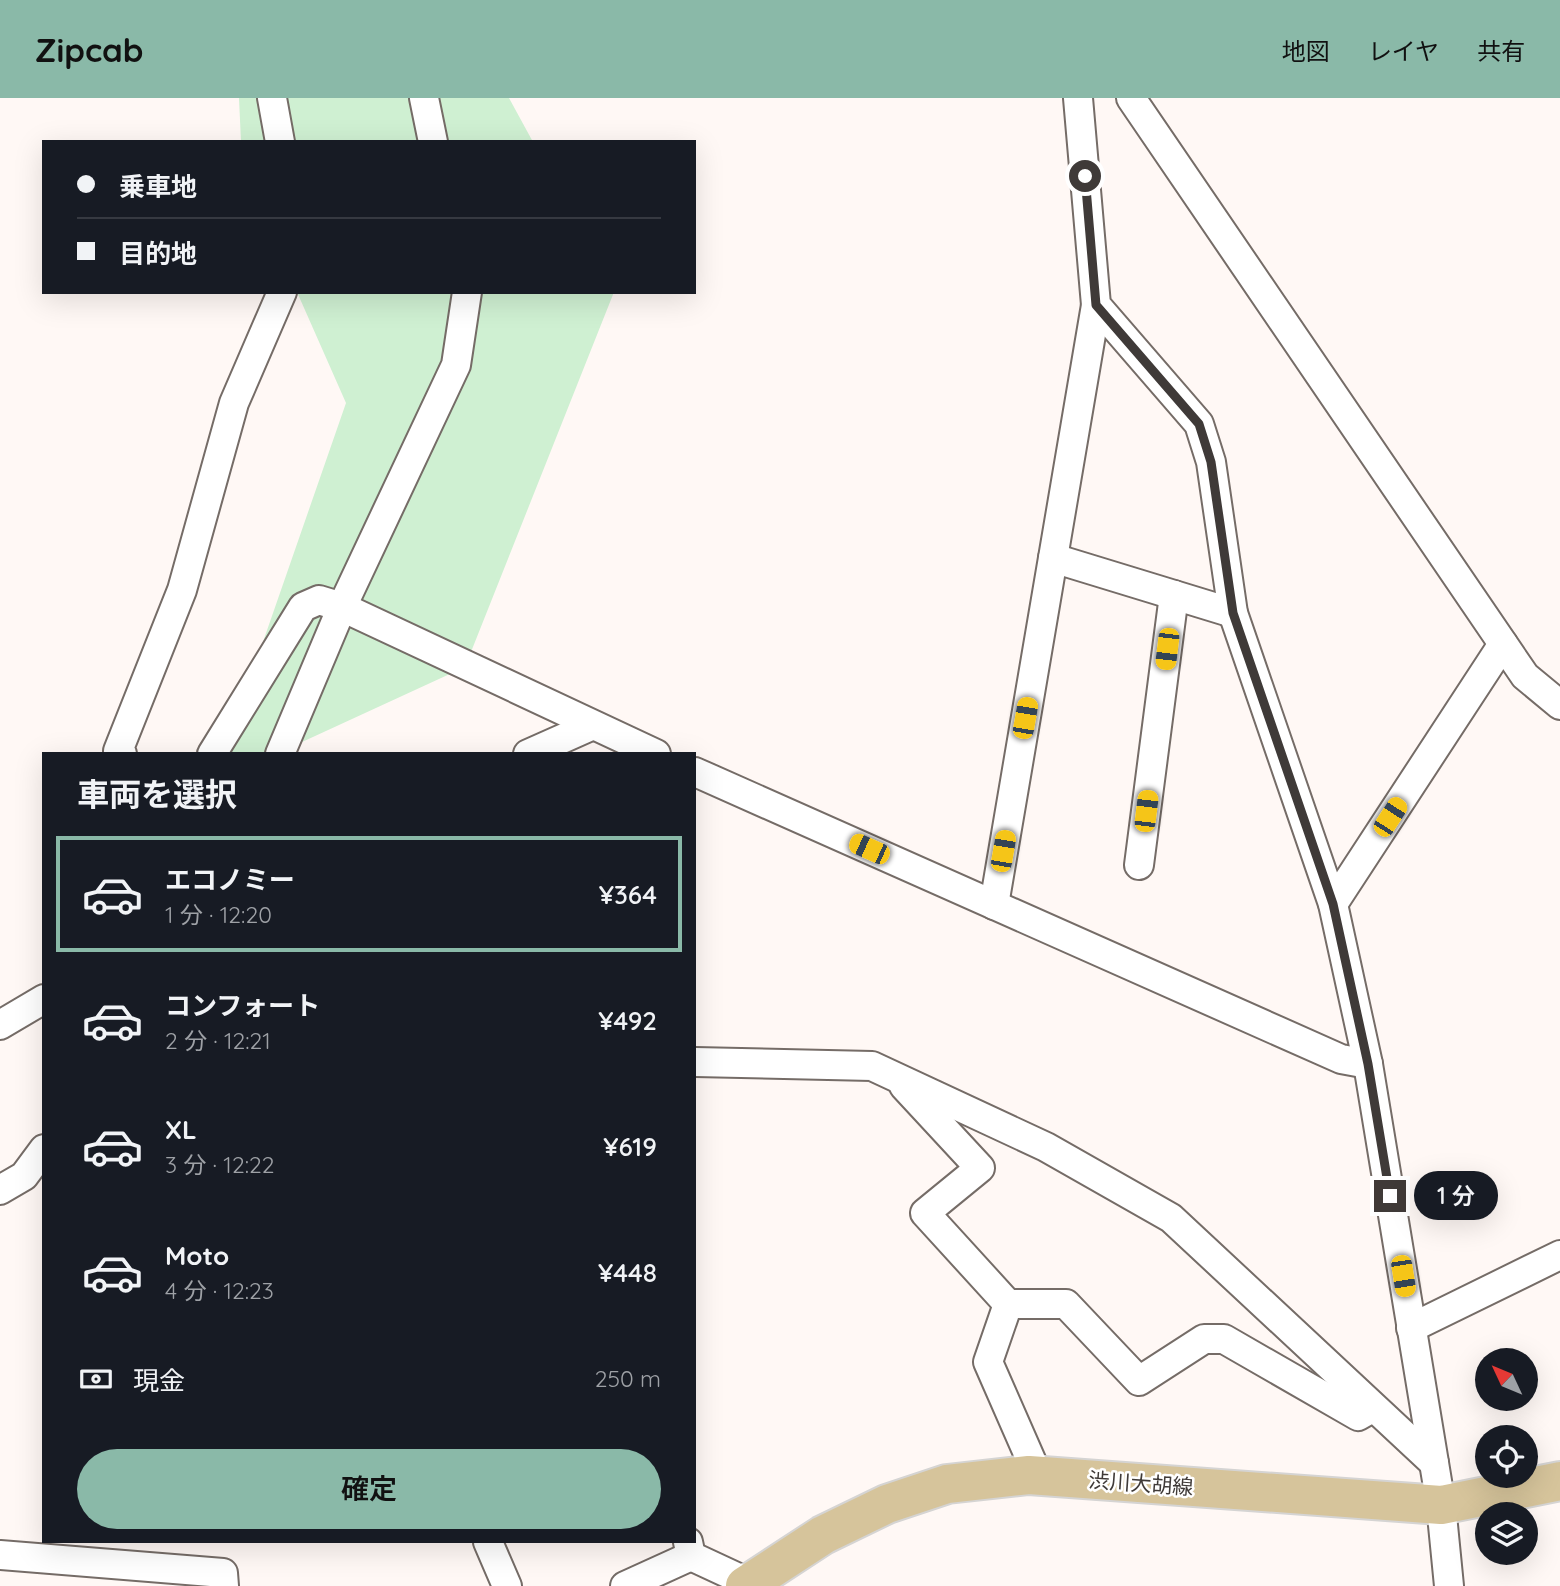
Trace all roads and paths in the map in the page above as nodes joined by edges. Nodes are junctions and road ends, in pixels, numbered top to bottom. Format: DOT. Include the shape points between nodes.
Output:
graph roads {
  1 [pos="272,98"];
  2 [pos="424,98"];
  3 [pos="1078,98"];
  4 [pos="1131,98"];
  5 [pos="280,140"];
  6 [pos="433,140"];
  7 [pos="281,294"];
  8 [pos="467,294"];
  9 [pos="1096,305"];
  10 [pos="1052,558"];
  11 [pos="1174,595"];
  12 [pos="342,607"];
  13 [pos="1233,613"];
  14 [pos="1503,644"];
  15 [pos="1555,696"];
  16 [pos="592,726"];
  17 [pos="119,752"];
  18 [pos="213,752"];
  19 [pos="281,752"];
  20 [pos="533,752"];
  21 [pos="651,752"];
  22 [pos="696,772"];
  23 [pos="1139,865"];
  24 [pos="1333,904"];
  25 [pos="993,905"];
  26 [pos="42,1000"];
  27 [pos="0,1025"];
  28 [pos="696,1062"];
  29 [pos="1368,1064"];
  30 [pos="895,1077"];
  31 [pos="42,1152"];
  32 [pos="0,1190"];
  33 [pos="1560,1255"];
  34 [pos="1008,1304"];
  35 [pos="1412,1328"];
  36 [pos="1373,1408"];
  37 [pos="1434,1464"];
  38 [pos="1038,1476"];
  39 [pos="1560,1481"];
  40 [pos="1441,1505"];
  41 [pos="488,1543"];
  42 [pos="690,1549"];
  43 [pos="0,1555"];
  44 [pos="747,1584"];
  45 [pos="224,1586"];
  46 [pos="507,1586"];
  47 [pos="625,1586"];
  48 [pos="1449,1586"];
  1 -- 5 [label="street"];
  2 -- 6 [label="street"];
  3 -- 9 [label="street"];
  4 -- 14 [label="street"];
  7 -- 17 [label="street" via="234,402 182,590"];
  8 -- 12 [label="street" via="456,365"];
  9 -- 10 [label="street"];
  9 -- 13 [label="street" via="1199,424 1211,462"];
  10 -- 11 [label="street"];
  10 -- 25 [label="street"];
  11 -- 13 [label="street"];
  11 -- 23 [label="street"];
  12 -- 16 [label="street"];
  12 -- 18 [label="street" via="319,600 303,607"];
  12 -- 19 [label="street"];
  13 -- 24 [label="street"];
  14 -- 15 [label="street" via="1525,676"];
  14 -- 24 [label="street"];
  16 -- 20 [label="street"];
  16 -- 21 [label="street"];
  22 -- 25 [label="street"];
  24 -- 29 [label="street"];
  25 -- 29 [label="street" via="1341,1059"];
  26 -- 27 [label="street"];
  28 -- 30 [label="street" via="872,1066"];
  29 -- 35 [label="street"];
  30 -- 34 [label="street" via="980,1168 925,1213"];
  30 -- 36 [label="street" via="1046,1147 1171,1218"];
  31 -- 32 [label="street" via="24,1176"];
  33 -- 35 [label="street"];
  34 -- 36 [label="street" via="1066,1304 1139,1381 1205,1339 1224,1339 1358,1416"];
  34 -- 38 [label="street" via="988,1362"];
  35 -- 37 [label="street"];
  36 -- 37 [label="street"];
  37 -- 40 [label="street"];
  38 -- 40 [label="main road, 渋川大胡線"];
  38 -- 44 [label="main road, 渋川大胡線" via="947,1484 887,1504 823,1535"];
  39 -- 40 [label="main road, 渋川大胡線"];
  40 -- 48 [label="street"];
  41 -- 46 [label="street"];
  42 -- 44 [label="street"];
  42 -- 47 [label="street"];
  43 -- 45 [label="street" via="223,1573"];
}
